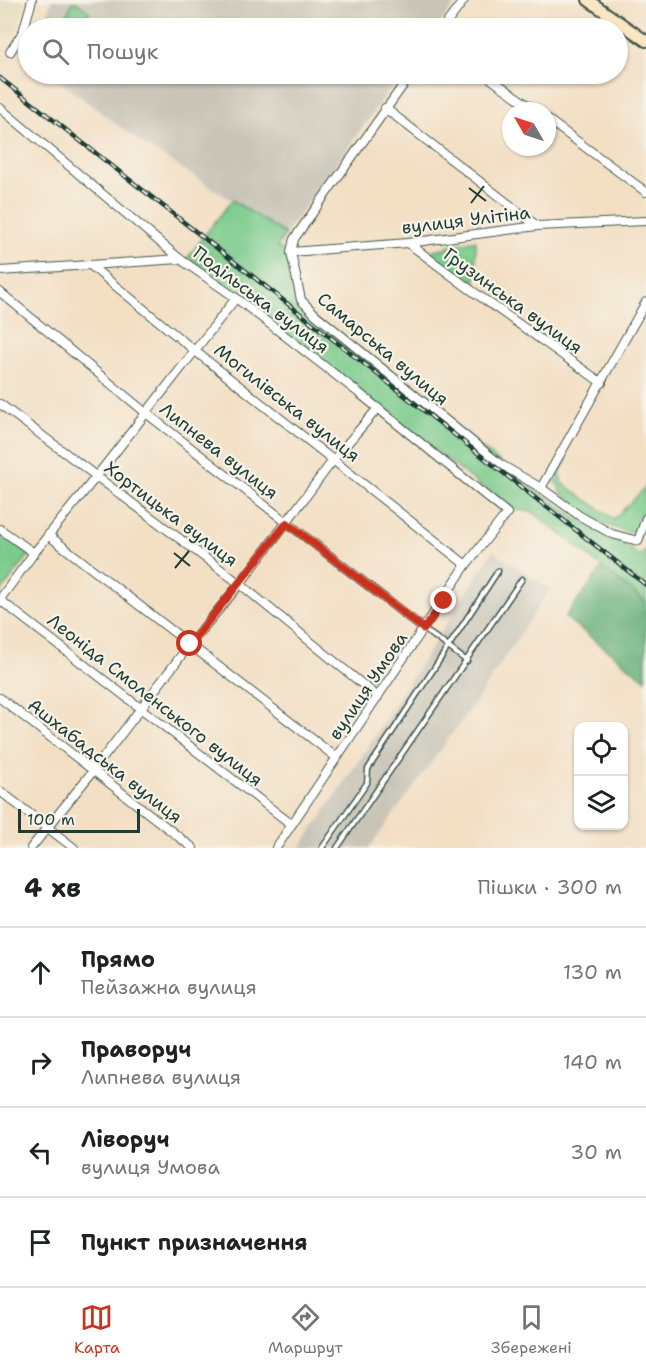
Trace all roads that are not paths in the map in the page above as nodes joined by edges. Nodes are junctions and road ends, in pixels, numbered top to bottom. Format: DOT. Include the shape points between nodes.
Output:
graph roads {
  1 [pos="32,0"];
  2 [pos="464,0"];
  3 [pos="588,0"];
  4 [pos="27,18"];
  5 [pos="450,18"];
  6 [pos="613,18"];
  7 [pos="628,28"];
  8 [pos="18,40"];
  9 [pos="646,41"];
  10 [pos="10,52"];
  11 [pos="404,84"];
  12 [pos="498,84"];
  13 [pos="523,102"];
  14 [pos="0,108"];
  15 [pos="386,108"];
  16 [pos="556,126"];
  17 [pos="646,192"];
  18 [pos="646,221"];
  19 [pos="537,226"];
  20 [pos="408,243"];
  21 [pos="291,252"];
  22 [pos="180,259"];
  23 [pos="90,265"];
  24 [pos="0,272"];
  25 [pos="0,292"];
  26 [pos="236,298"];
  27 [pos="646,302"];
  28 [pos="195,351"];
  29 [pos="602,382"];
  30 [pos="0,404"];
  31 [pos="378,408"];
  32 [pos="146,413"];
  33 [pos="334,459"];
  34 [pos="96,477"];
  35 [pos="541,488"];
  36 [pos="507,513"];
  37 [pos="646,518"];
  38 [pos="287,523"];
  39 [pos="0,529"];
  40 [pos="48,535"];
  41 [pos="34,553"];
  42 [pos="466,565"];
  43 [pos="498,571"];
  44 [pos="522,579"];
  45 [pos="240,584"];
  46 [pos="0,600"];
  47 [pos="424,629"];
  48 [pos="190,644"];
  49 [pos="448,648"];
  50 [pos="467,661"];
  51 [pos="378,697"];
  52 [pos="0,698"];
  53 [pos="141,707"];
  54 [pos="337,758"];
  55 [pos="93,771"];
  56 [pos="0,791"];
  57 [pos="291,824"];
  58 [pos="48,828"];
  59 [pos="31,848"];
  60 [pos="74,848"];
  61 [pos="192,848"];
  62 [pos="276,848"];
  63 [pos="322,848"];
  64 [pos="337,848"];
  1 -- 4 [label="street"];
  2 -- 5 [label="street"];
  3 -- 6 [label="street"];
  7 -- 9 [label="street"];
  8 -- 10 [label="street"];
  11 -- 15 [label="street"];
  12 -- 13 [label="street"];
  14 -- 22 [label="street, Подільська вулиця"];
  15 -- 19 [label="street"];
  15 -- 21 [label="street" via="302,225"];
  16 -- 17 [label="street"];
  18 -- 19 [label="street, вулиця Улітіна"];
  19 -- 20 [label="street, вулиця Улітіна"];
  20 -- 21 [label="street, вулиця Улітіна"];
  20 -- 29 [label="street, Грузинська вулиця"];
  21 -- 35 [label="street, Самарська вулиця" via="301,300 316,315 500,464"];
  22 -- 23 [label="street"];
  22 -- 26 [label="street, Подільська вулиця"];
  23 -- 24 [label="street"];
  23 -- 28 [label="street, Могилівська вулиця"];
  25 -- 32 [label="street, Липнева вулиця"];
  26 -- 28 [label="street"];
  26 -- 31 [label="street, Подільська вулиця"];
  27 -- 29 [label="street"];
  28 -- 32 [label="street"];
  28 -- 33 [label="street, Могилівська вулиця"];
  29 -- 35 [label="street"];
  30 -- 34 [label="street, Хортицька вулиця"];
  31 -- 33 [label="street"];
  31 -- 36 [label="street, Подільська вулиця"];
  32 -- 34 [label="street"];
  32 -- 38 [label="street, Липнева вулиця"];
  33 -- 38 [label="street"];
  33 -- 42 [label="street, Могилівська вулиця"];
  34 -- 40 [label="street"];
  34 -- 45 [label="street, Хортицька вулиця"];
  35 -- 37 [label="street, Самарська вулиця" via="612,534 638,541"];
  36 -- 42 [label="street, вулиця Умова"];
  38 -- 45 [label="street"];
  38 -- 47 [label="street, Липнева вулиця"];
  39 -- 41 [label="street"];
  40 -- 41 [label="street"];
  40 -- 48 [label="street"];
  41 -- 46 [label="street"];
  42 -- 47 [label="street, вулиця Умова"];
  43 -- 49 [label="lane"];
  44 -- 50 [label="lane"];
  45 -- 48 [label="street"];
  45 -- 51 [label="street, Хортицька вулиця"];
  46 -- 53 [label="street, Леоніда Смоленського вулиця"];
  47 -- 49 [label="lane"];
  47 -- 51 [label="street, вулиця Умова"];
  48 -- 53 [label="street"];
  48 -- 54 [label="street"];
  49 -- 50 [label="lane"];
  49 -- 63 [label="lane" via="368,769 367,783"];
  50 -- 64 [label="lane"];
  51 -- 54 [label="street, вулиця Умова"];
  52 -- 55 [label="street, Ашхабадська вулиця"];
  53 -- 55 [label="street"];
  53 -- 57 [label="street, Леоніда Смоленського вулиця"];
  54 -- 57 [label="street, вулиця Умова"];
  55 -- 58 [label="street"];
  55 -- 61 [label="street, Ашхабадська вулиця"];
  56 -- 58 [label="street"];
  57 -- 62 [label="street, вулиця Умова"];
  58 -- 59 [label="street"];
  58 -- 60 [label="street"];
}
